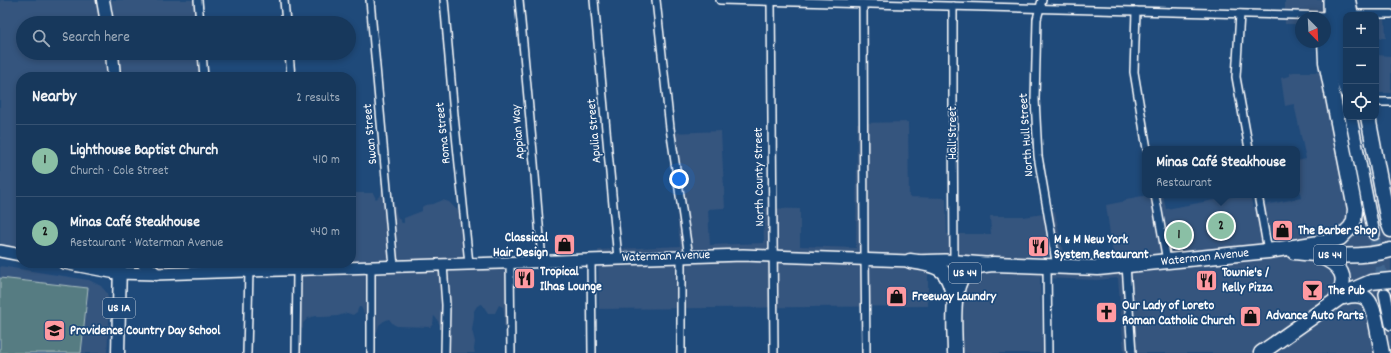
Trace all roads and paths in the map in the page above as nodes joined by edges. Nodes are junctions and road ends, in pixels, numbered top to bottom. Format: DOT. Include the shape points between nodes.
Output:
graph roads {
  1 [pos="103,0"];
  2 [pos="198,0"];
  3 [pos="284,0"];
  4 [pos="370,0"];
  5 [pos="444,0"];
  6 [pos="519,0"];
  7 [pos="594,0"];
  8 [pos="656,0"];
  9 [pos="720,0"];
  10 [pos="1042,0"];
  11 [pos="1329,0"];
  12 [pos="1339,0"];
  13 [pos="773,1"];
  14 [pos="863,4"];
  15 [pos="953,6"];
  16 [pos="1040,8"];
  17 [pos="1350,10"];
  18 [pos="1136,11"];
  19 [pos="1329,12"];
  20 [pos="1240,14"];
  21 [pos="1391,14"];
  22 [pos="1295,15"];
  23 [pos="106,16"];
  24 [pos="199,16"];
  25 [pos="285,16"];
  26 [pos="1331,27"];
  27 [pos="1325,48"];
  28 [pos="1343,56"];
  29 [pos="113,60"];
  30 [pos="203,60"];
  31 [pos="290,60"];
  32 [pos="114,72"];
  33 [pos="204,72"];
  34 [pos="291,72"];
  35 [pos="1343,84"];
  36 [pos="1379,102"];
  37 [pos="1391,102"];
  38 [pos="1352,120"];
  39 [pos="1369,120"];
  40 [pos="1146,146"];
  41 [pos="1248,146"];
  42 [pos="1156,198"];
  43 [pos="1259,198"];
  44 [pos="1391,230"];
  45 [pos="1374,234"];
  46 [pos="1391,250"];
  47 [pos="0,251"];
  48 [pos="1268,251"];
  49 [pos="16,254"];
  50 [pos="1313,254"];
  51 [pos="773,255"];
  52 [pos="685,257"];
  53 [pos="618,259"];
  54 [pos="865,259"];
  55 [pos="591,260"];
  56 [pos="954,260"];
  57 [pos="910,261"];
  58 [pos="1167,261"];
  59 [pos="542,262"];
  60 [pos="510,263"];
  61 [pos="469,264"];
  62 [pos="994,264"];
  63 [pos="444,265"];
  64 [pos="1126,265"];
  65 [pos="356,267"];
  66 [pos="371,267"];
  67 [pos="394,267"];
  68 [pos="1052,267"];
  69 [pos="120,268"];
  70 [pos="148,268"];
  71 [pos="220,268"];
  72 [pos="293,268"];
  73 [pos="304,268"];
  74 [pos="249,272"];
  75 [pos="156,274"];
  76 [pos="1391,280"];
  77 [pos="1385,294"];
  78 [pos="1336,300"];
  79 [pos="955,302"];
  80 [pos="1391,324"];
  81 [pos="118,353"];
  82 [pos="246,353"];
  83 [pos="296,353"];
  84 [pos="371,353"];
  85 [pos="445,353"];
  86 [pos="511,353"];
  87 [pos="592,353"];
  88 [pos="681,353"];
  89 [pos="774,353"];
  90 [pos="866,353"];
  91 [pos="955,353"];
  92 [pos="1048,353"];
  93 [pos="1132,353"];
  94 [pos="1260,353"];
  95 [pos="1382,353"];
  1 -- 23 [label="main road"];
  2 -- 24 [label="street"];
  3 -- 25 [label="street"];
  4 -- 67 [label="street, Swan Street"];
  5 -- 61 [label="street, Roma Street"];
  6 -- 59 [label="street, Appian Way"];
  7 -- 53 [label="street, Apulia Street"];
  8 -- 52 [label="street"];
  9 -- 13 [label="street"];
  10 -- 16 [label="street, North Hull Street"];
  11 -- 19 [label="main road"];
  12 -- 28 [label="main road"];
  13 -- 14 [label="street"];
  13 -- 51 [label="street, North County Street"];
  14 -- 15 [label="street"];
  14 -- 54 [label="street"];
  15 -- 16 [label="street"];
  15 -- 56 [label="street, Hall Street"];
  16 -- 18 [label="street"];
  16 -- 68 [label="street, North Hull Street" via="1035,99 1038,156"];
  17 -- 21 [label="street"];
  18 -- 20 [label="street"];
  18 -- 40 [label="street" via="1134,72"];
  20 -- 22 [label="street"];
  20 -- 41 [label="street" via="1236,77"];
  26 -- 35 [label="main road"];
  27 -- 48 [label="highway" via="1354,206 1354,220 1346,233 1337,240"];
  29 -- 32 [label="main road"];
  30 -- 33 [label="street"];
  31 -- 34 [label="street"];
  36 -- 37 [label="street"];
  38 -- 45 [label="main road"];
  39 -- 44 [label="highway"];
  42 -- 58 [label="street"];
  43 -- 48 [label="street"];
  46 -- 50 [label="highway, US 44" via="1359,256"];
  47 -- 49 [label="main road"];
  48 -- 50 [label="highway, US 44"];
  48 -- 58 [label="highway, Waterman Avenue / US 44"];
  50 -- 78 [label="highway" via="1330,261 1340,270 1343,284"];
  51 -- 52 [label="main road, Waterman Avenue"];
  51 -- 54 [label="main road, Waterman Avenue"];
  51 -- 89 [label="street, North County Street"];
  52 -- 53 [label="main road, Waterman Avenue"];
  52 -- 88 [label="street"];
  53 -- 55 [label="main road, Waterman Avenue"];
  54 -- 57 [label="main road, Waterman Avenue"];
  54 -- 90 [label="street"];
  55 -- 59 [label="main road, Waterman Avenue"];
  55 -- 87 [label="street"];
  56 -- 57 [label="main road, Waterman Avenue"];
  56 -- 62 [label="main road, Waterman Avenue"];
  57 -- 79 [label="highway" via="938,267 950,284"];
  58 -- 64 [label="highway, Waterman Avenue / US 44"];
  59 -- 60 [label="main road, Waterman Avenue"];
  60 -- 61 [label="main road, Waterman Avenue"];
  60 -- 86 [label="street"];
  61 -- 63 [label="main road, Waterman Avenue"];
  62 -- 68 [label="highway, Waterman Avenue / US 44"];
  62 -- 79 [label="highway, US 44" via="977,267 965,274 958,286"];
  63 -- 67 [label="main road, Waterman Avenue"];
  63 -- 85 [label="street"];
  64 -- 68 [label="highway, Waterman Avenue / US 44" via="1093,268"];
  64 -- 93 [label="street"];
  65 -- 66 [label="main road, Waterman Avenue"];
  66 -- 67 [label="main road, Waterman Avenue"];
  66 -- 84 [label="street"];
  68 -- 92 [label="street, North Hull Street"];
  69 -- 75 [label="main road, Waterman Avenue"];
  69 -- 81 [label="main road, US 1A"];
  70 -- 75 [label="main road"];
  71 -- 74 [label="main road, Waterman Avenue"];
  71 -- 75 [label="main road, Waterman Avenue"];
  72 -- 74 [label="main road, Waterman Avenue"];
  73 -- 83 [label="street"];
  74 -- 82 [label="street"];
  76 -- 78 [label="highway" via="1366,284"];
  77 -- 80 [label="main road"];
  78 -- 94 [label="highway"];
  78 -- 95 [label="highway" via="1357,295 1365,297 1370,302 1374,309"];
  79 -- 91 [label="highway, US 44"];
}
